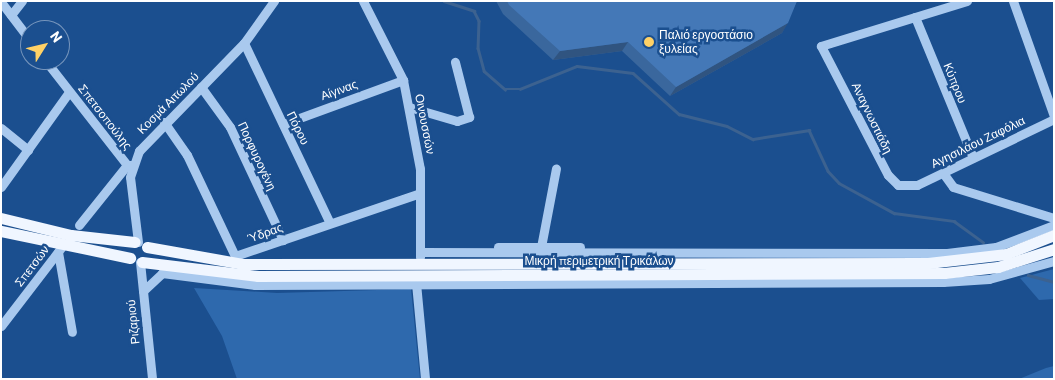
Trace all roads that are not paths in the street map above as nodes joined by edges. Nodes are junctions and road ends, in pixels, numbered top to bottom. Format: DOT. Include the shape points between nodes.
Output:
graph roads {
  1 [pos="22,1"];
  2 [pos="274,1"];
  3 [pos="363,1"];
  4 [pos="967,1"];
  5 [pos="1014,1"];
  6 [pos="1,2"];
  7 [pos="941,5"];
  8 [pos="11,15"];
  9 [pos="915,17"];
  10 [pos="20,27"];
  11 [pos="244,43"];
  12 [pos="455,62"];
  13 [pos="53,70"];
  14 [pos="403,80"];
  15 [pos="201,87"];
  16 [pos="70,92"];
  17 [pos="409,107"];
  18 [pos="1054,118"];
  19 [pos="164,122"];
  20 [pos="283,124"];
  21 [pos="1,128"];
  22 [pos="28,150"];
  23 [pos="973,158"];
  24 [pos="130,165"];
  25 [pos="556,168"];
  26 [pos="943,173"];
  27 [pos="912,186"];
  28 [pos="1,187"];
  29 [pos="420,193"];
  30 [pos="1,218"];
  31 [pos="1054,218"];
  32 [pos="330,223"];
  33 [pos="79,225"];
  34 [pos="1054,225"];
  35 [pos="1,231"];
  36 [pos="1054,234"];
  37 [pos="283,240"];
  38 [pos="140,244"];
  39 [pos="541,247"];
  40 [pos="580,247"];
  41 [pos="61,248"];
  42 [pos="1054,249"];
  43 [pos="420,254"];
  44 [pos="137,261"];
  45 [pos="1054,261"];
  46 [pos="416,283"];
  47 [pos="143,291"];
  48 [pos="1,326"];
  49 [pos="72,332"];
  50 [pos="152,379"];
  51 [pos="425,379"];
  1 -- 8 [label="street"];
  2 -- 11 [label="street, Κοσμά Αιτωλού"];
  3 -- 14 [label="street, Οινουσσών"];
  4 -- 7 [label="street"];
  5 -- 18 [label="street"];
  6 -- 8 [label="street"];
  7 -- 9 [label="street"];
  8 -- 10 [label="street"];
  9 -- 23 [label="street, Κύπρου"];
  9 -- 27 [label="street, Αναγνωστιάδη" via="821,46 888,175 898,185"];
  11 -- 15 [label="street, Κοσμά Αιτωλού"];
  11 -- 20 [label="street, Πόρου"];
  12 -- 17 [label="street" via="469,118 457,121"];
  13 -- 16 [label="street, Σπετσοπούλης"];
  14 -- 17 [label="street, Οινουσσών"];
  14 -- 20 [label="street, Αίγινας"];
  15 -- 19 [label="street, Κοσμά Αιτωλού"];
  15 -- 37 [label="street, Πορφυρογένη" via="230,127"];
  16 -- 22 [label="street"];
  16 -- 24 [label="street, Σπετσοπούλης"];
  17 -- 29 [label="street, Οινουσσών"];
  18 -- 23 [label="street, Αγησιλάου Ζαφόλια"];
  19 -- 24 [label="street, Κοσμά Αιτωλού" via="144,143"];
  19 -- 37 [label="street, Ύδρας" via="188,155 235,256"];
  20 -- 32 [label="street, Πόρου"];
  21 -- 22 [label="street"];
  22 -- 28 [label="street"];
  23 -- 26 [label="street, Αγησιλάου Ζαφόλια"];
  24 -- 33 [label="street"];
  24 -- 38 [label="street, Κοσμά Αιτωλού"];
  25 -- 39 [label="street"];
  26 -- 27 [label="street, Αγησιλάου Ζαφόλια"];
  26 -- 31 [label="street" via="953,187"];
  29 -- 32 [label="street, Ύδρας"];
  29 -- 43 [label="street, Οινουσσών"];
  30 -- 38 [label="main road, Μικρή περιμετρική Τρικάλων" via="64,234"];
  32 -- 37 [label="street, Ύδρας"];
  34 -- 43 [label="street" via="1004,244 947,253"];
  35 -- 41 [label="main road, Μικρή περιμετρική Τρικάλων"];
  36 -- 43 [label="main road, Μικρή περιμετρική Τρικάλων" via="1006,254 955,262"];
  38 -- 43 [label="main road, Μικρή περιμετρική Τρικάλων" via="236,264"];
  38 -- 44 [label="main road"];
  38 -- 44 [label="main road" via="128,248"];
  39 -- 40 [label="street"];
  39 -- 43 [label="street"];
  41 -- 44 [label="main road, Μικρή περιμετρική Τρικάλων"];
  41 -- 48 [label="street, Σπετσών"];
  41 -- 49 [label="street"];
  42 -- 44 [label="main road, Μικρή περιμετρική Τρικάλων" via="1005,266 944,273 258,276"];
  44 -- 47 [label="street, Ριζαριού"];
  45 -- 46 [label="street" via="989,279 951,282"];
  46 -- 47 [label="street" via="245,285 162,273"];
  46 -- 51 [label="street"];
  47 -- 50 [label="street, Ριζαριού"];
}
